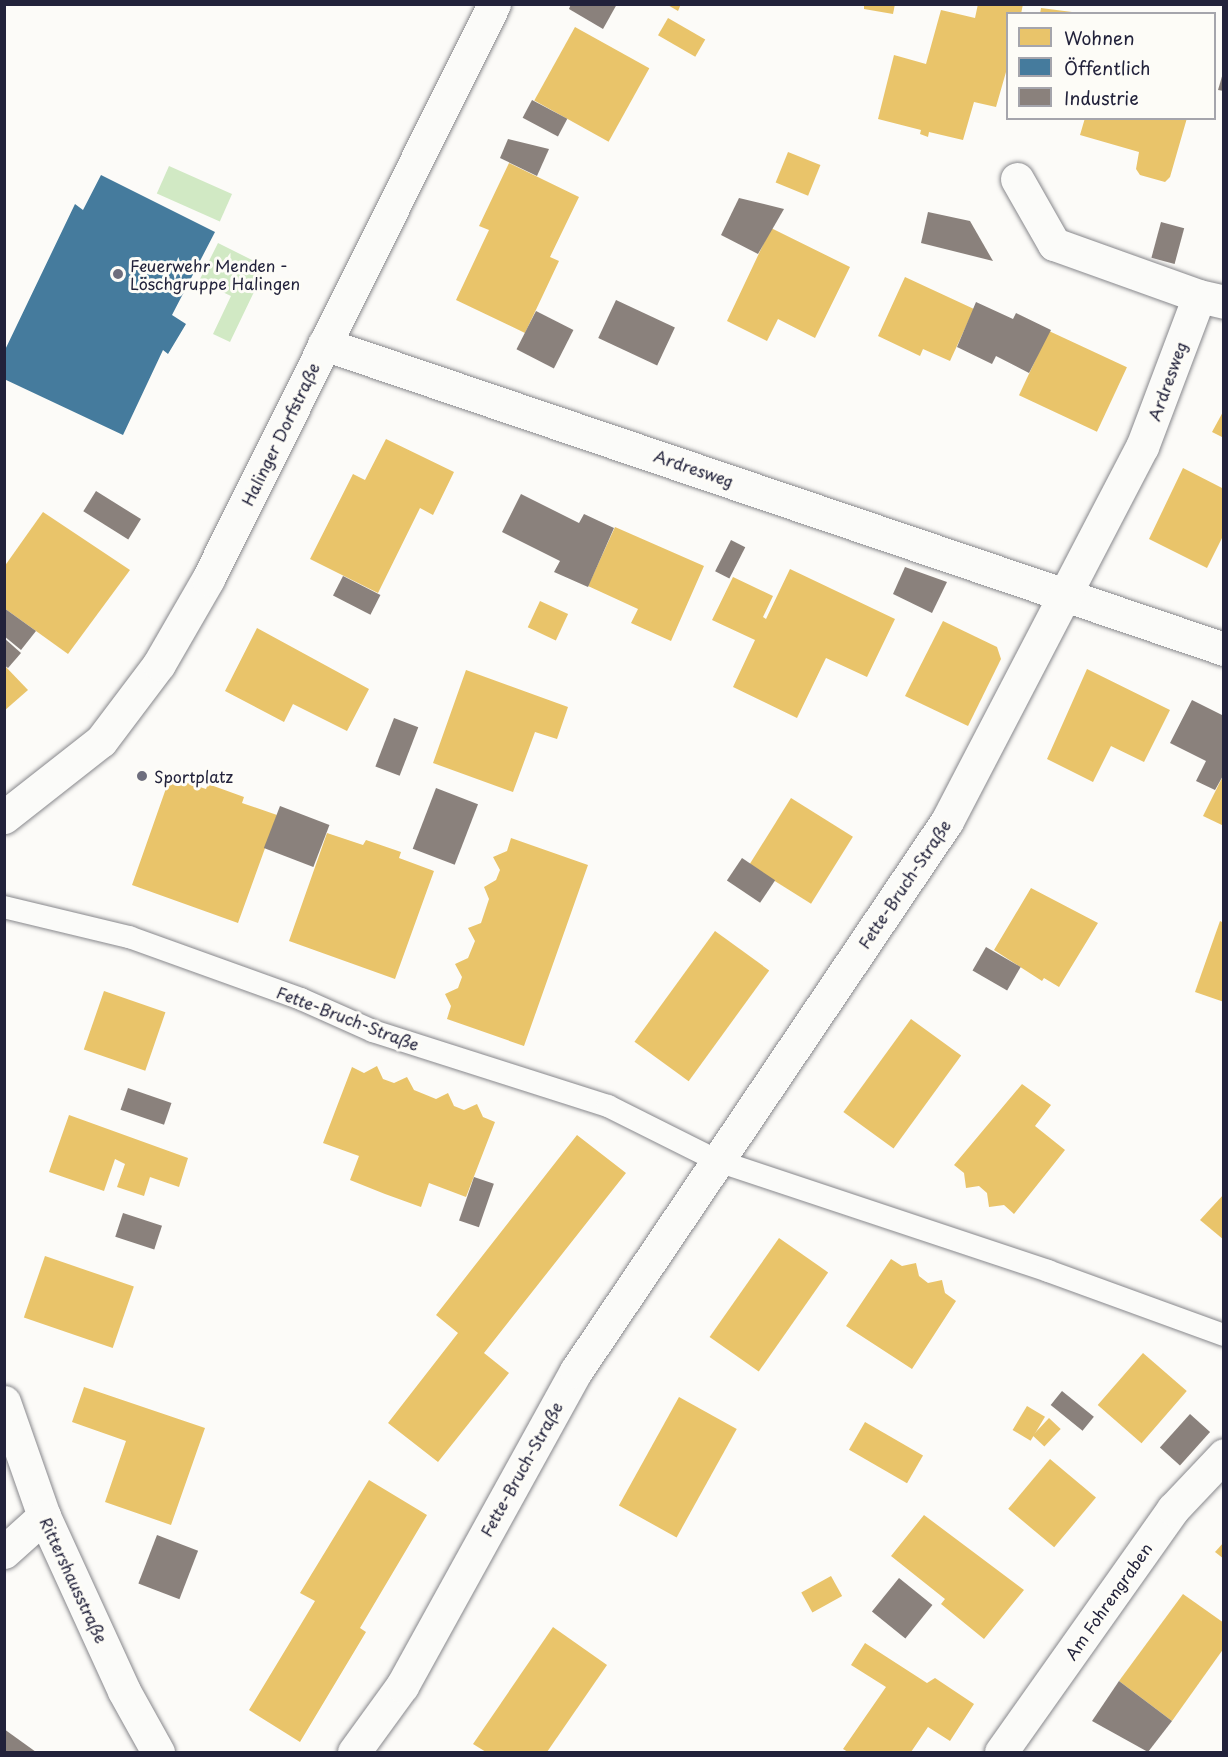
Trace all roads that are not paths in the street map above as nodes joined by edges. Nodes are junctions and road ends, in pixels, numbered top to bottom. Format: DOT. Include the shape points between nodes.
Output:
graph roads {
  1 [pos="494,4"];
  2 [pos="1017,179"];
  3 [pos="1211,299"];
  4 [pos="324,344"];
  5 [pos="1063,592"];
  6 [pos="1224,649"];
  7 [pos="4,817"];
  8 [pos="4,907"];
  9 [pos="718,1161"];
  10 [pos="1224,1335"];
  11 [pos="4,1402"];
  12 [pos="1224,1455"];
  13 [pos="44,1516"];
  14 [pos="4,1552"];
  15 [pos="158,1752"];
  16 [pos="354,1752"];
  17 [pos="1001,1752"];
  1 -- 4 [label="street, Halinger Dorfstraße"];
  2 -- 3 [label="street, Ardresweg" via="1054,244"];
  3 -- 5 [label="street, Ardresweg" via="1142,447"];
  4 -- 5 [label="street, Ardresweg"];
  4 -- 7 [label="street, Halinger Dorfstraße" via="208,579 159,664 101,741"];
  5 -- 6 [label="street, Ardresweg"];
  5 -- 9 [label="street, Fette-Bruch-Straße" via="947,821"];
  8 -- 9 [label="lane, Fette-Bruch-Straße" via="129,937 301,999 373,1031 608,1106"];
  9 -- 10 [label="lane, Fette-Bruch-Straße" via="1048,1271"];
  9 -- 16 [label="street, Fette-Bruch-Straße" via="576,1371 402,1686"];
  11 -- 13 [label="street, Rittershausstraße"];
  12 -- 17 [label="street, Am Fohrengraben" via="1173,1509"];
  13 -- 14 [label="street"];
  13 -- 15 [label="street, Rittershausstraße" via="124,1691"];
}
